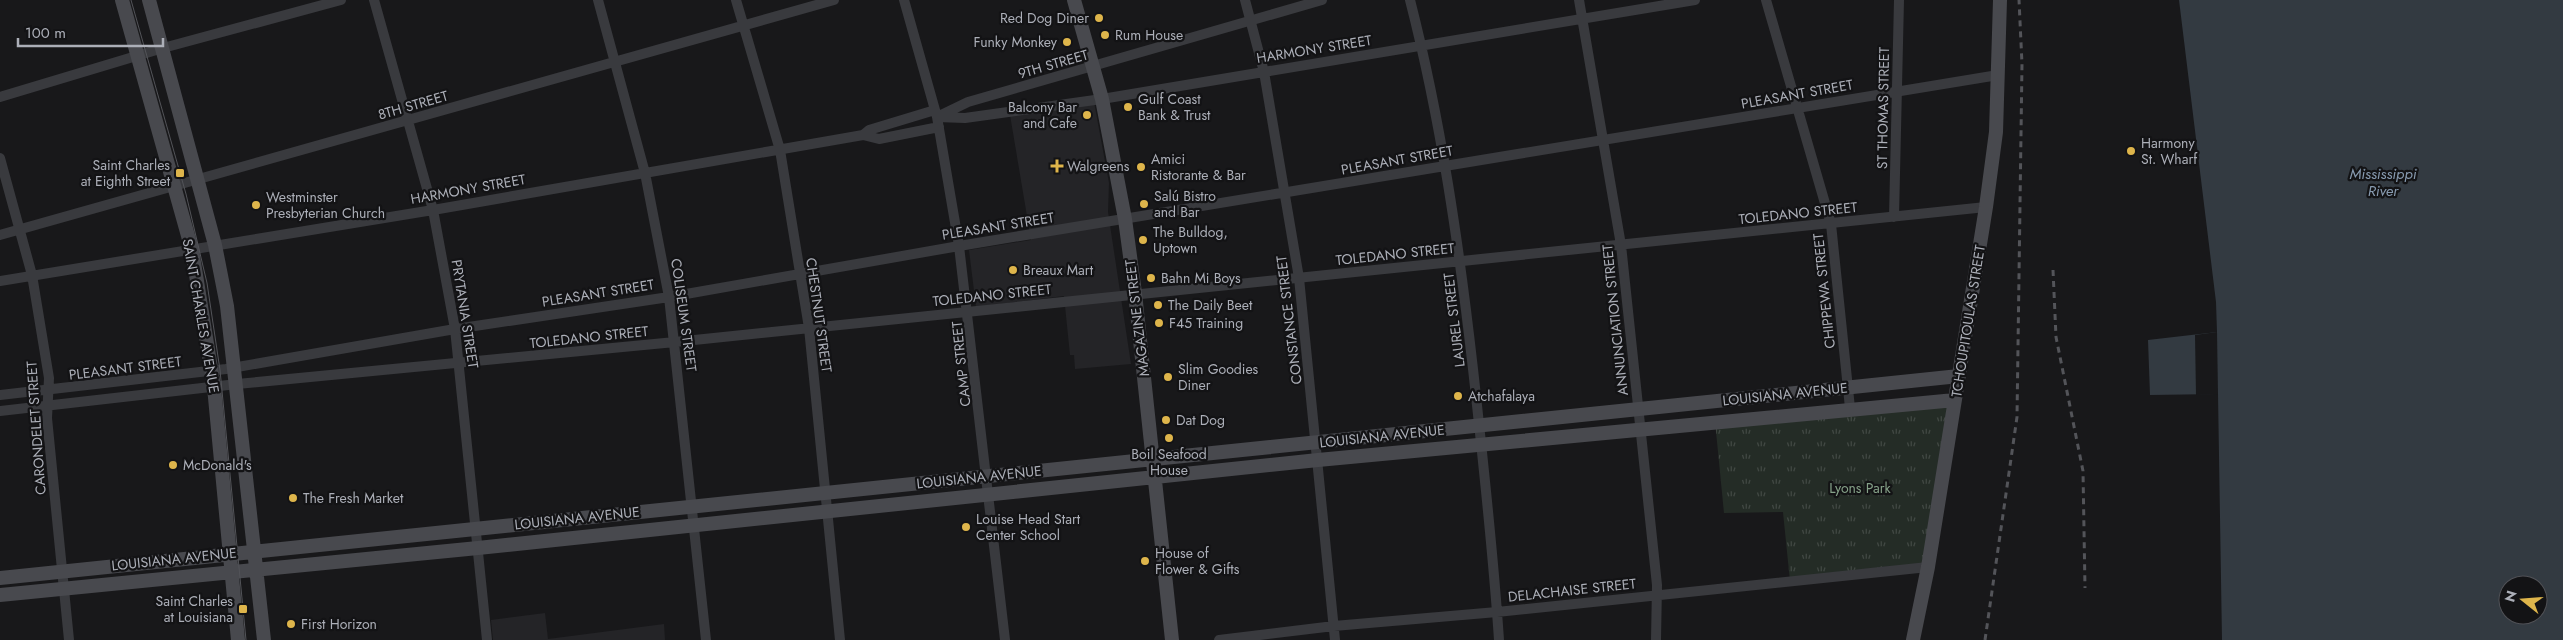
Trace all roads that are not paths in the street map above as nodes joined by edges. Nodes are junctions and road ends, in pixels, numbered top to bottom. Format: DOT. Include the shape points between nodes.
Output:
graph roads {
  1 [pos="122,0"];
  2 [pos="149,0"];
  3 [pos="341,0"];
  4 [pos="374,0"];
  5 [pos="598,0"];
  6 [pos="736,0"];
  7 [pos="834,0"];
  8 [pos="904,0"];
  9 [pos="1074,0"];
  10 [pos="1245,0"];
  11 [pos="1322,0"];
  12 [pos="1410,0"];
  13 [pos="1579,0"];
  14 [pos="1695,0"];
  15 [pos="1766,0"];
  16 [pos="1899,0"];
  17 [pos="2000,0"];
  18 [pos="1584,18"];
  19 [pos="1251,20"];
  20 [pos="743,25"];
  21 [pos="1422,45"];
  22 [pos="163,48"];
  23 [pos="138,56"];
  24 [pos="615,61"];
  25 [pos="1093,67"];
  26 [pos="1264,72"];
  27 [pos="1998,74"];
  28 [pos="1896,91"];
  29 [pos="0,97"];
  30 [pos="1102,98"];
  31 [pos="1798,108"];
  32 [pos="937,118"];
  33 [pos="408,121"];
  34 [pos="863,135"];
  35 [pos="1604,140"];
  36 [pos="780,150"];
  37 [pos="0,158"];
  38 [pos="1445,166"];
  39 [pos="646,172"];
  40 [pos="198,179"];
  41 [pos="174,186"];
  42 [pos="1285,193"];
  43 [pos="1986,207"];
  44 [pos="433,210"];
  45 [pos="1894,217"];
  46 [pos="1125,219"];
  47 [pos="1831,224"];
  48 [pos="20,230"];
  49 [pos="0,236"];
  50 [pos="216,245"];
  51 [pos="1621,245"];
  52 [pos="960,246"];
  53 [pos="192,250"];
  54 [pos="1461,262"];
  55 [pos="800,274"];
  56 [pos="32,275"];
  57 [pos="1299,278"];
  58 [pos="0,280"];
  59 [pos="1135,293"];
  60 [pos="669,297"];
  61 [pos="969,311"];
  62 [pos="809,328"];
  63 [pos="455,329"];
  64 [pos="675,342"];
  65 [pos="460,364"];
  66 [pos="235,368"];
  67 [pos="212,371"];
  68 [pos="1959,376"];
  69 [pos="237,384"];
  70 [pos="214,386"];
  71 [pos="1848,387"];
  72 [pos="48,390"];
  73 [pos="0,395"];
  74 [pos="1955,400"];
  75 [pos="48,406"];
  76 [pos="1850,408"];
  77 [pos="1639,409"];
  78 [pos="0,411"];
  79 [pos="1480,426"];
  80 [pos="1641,428"];
  81 [pos="1316,442"];
  82 [pos="1482,444"];
  83 [pos="1233,450"];
  84 [pos="1153,458"];
  85 [pos="1318,460"];
  86 [pos="1235,469"];
  87 [pos="987,476"];
  88 [pos="1156,478"];
  89 [pos="826,493"];
  90 [pos="989,495"];
  91 [pos="694,507"];
  92 [pos="827,511"];
  93 [pos="695,525"];
  94 [pos="476,528"];
  95 [pos="354,540"];
  96 [pos="478,548"];
  97 [pos="255,550"];
  98 [pos="230,553"];
  99 [pos="356,560"];
  100 [pos="110,566"];
  101 [pos="1928,567"];
  102 [pos="257,570"];
  103 [pos="62,571"];
  104 [pos="232,572"];
  105 [pos="0,578"];
  106 [pos="112,584"];
  107 [pos="65,588"];
  108 [pos="0,595"];
  109 [pos="1656,595"];
  110 [pos="1497,612"];
  111 [pos="1334,626"];
  112 [pos="69,640"];
  113 [pos="238,640"];
  114 [pos="264,640"];
  115 [pos="487,640"];
  116 [pos="706,640"];
  117 [pos="840,640"];
  118 [pos="1005,640"];
  119 [pos="1172,640"];
  120 [pos="1219,640"];
  121 [pos="1335,640"];
  122 [pos="1499,640"];
  123 [pos="1656,640"];
  124 [pos="1913,640"];
  1 -- 23 [label="street, SAINT CHARLES AVENUE"];
  2 -- 22 [label="street, SAINT CHARLES AVENUE"];
  3 -- 22 [label="street"];
  4 -- 33 [label="street, PRYTANIA STREET"];
  5 -- 24 [label="street, COLISEUM STREET"];
  6 -- 20 [label="street, CHESTNUT STREET"];
  7 -- 20 [label="street, 8TH STREET"];
  8 -- 32 [label="street, CAMP STREET"];
  9 -- 25 [label="street, MAGAZINE STREET"];
  10 -- 19 [label="street, CONSTANCE STREET"];
  11 -- 19 [label="street, 9TH STREET"];
  12 -- 21 [label="street, LAUREL STREET"];
  13 -- 18 [label="street, ANNUNCIATION STREET"];
  14 -- 18 [label="street, HARMONY STREET"];
  15 -- 31 [label="street, CHIPPEWA STREET"];
  16 -- 28 [label="street, ST THOMAS STREET"];
  17 -- 27 [label="street, TCHOUPITOULAS STREET"];
  18 -- 21 [label="street, HARMONY STREET"];
  18 -- 35 [label="street, ANNUNCIATION STREET"];
  19 -- 25 [label="street, 9TH STREET"];
  19 -- 26 [label="street, CONSTANCE STREET"];
  20 -- 24 [label="street, 8TH STREET"];
  20 -- 36 [label="street, CHESTNUT STREET"];
  21 -- 26 [label="street, HARMONY STREET"];
  21 -- 38 [label="street, LAUREL STREET"];
  22 -- 23 [label="street"];
  22 -- 40 [label="street, SAINT CHARLES AVENUE"];
  23 -- 29 [label="street"];
  23 -- 41 [label="street, SAINT CHARLES AVENUE"];
  24 -- 33 [label="street, 8TH STREET"];
  24 -- 39 [label="street, COLISEUM STREET"];
  25 -- 30 [label="street, MAGAZINE STREET"];
  25 -- 32 [label="street, 9TH STREET" via="968,102"];
  26 -- 30 [label="street, HARMONY STREET"];
  26 -- 42 [label="street, CONSTANCE STREET"];
  27 -- 28 [label="street, PLEASANT STREET"];
  27 -- 43 [label="street, TCHOUPITOULAS STREET" via="1996,132"];
  28 -- 31 [label="street, PLEASANT STREET"];
  28 -- 45 [label="street, ST THOMAS STREET"];
  30 -- 32 [label="street, HARMONY STREET" via="965,118"];
  30 -- 46 [label="street, MAGAZINE STREET"];
  31 -- 35 [label="street, PLEASANT STREET"];
  31 -- 47 [label="street, CHIPPEWA STREET"];
  32 -- 34 [label="street, HARMONY STREET" via="869,130"];
  32 -- 34 [label="street" via="879,138"];
  32 -- 52 [label="street, CAMP STREET"];
  33 -- 40 [label="street, 8TH STREET"];
  33 -- 44 [label="street, PRYTANIA STREET"];
  34 -- 36 [label="street, HARMONY STREET"];
  35 -- 38 [label="street, PLEASANT STREET"];
  35 -- 51 [label="street, ANNUNCIATION STREET"];
  36 -- 39 [label="street, HARMONY STREET"];
  36 -- 55 [label="street, CHESTNUT STREET"];
  37 -- 48 [label="street, CARONDELET STREET"];
  38 -- 42 [label="street, PLEASANT STREET"];
  38 -- 54 [label="street, LAUREL STREET"];
  39 -- 44 [label="street, HARMONY STREET"];
  39 -- 60 [label="street, COLISEUM STREET"];
  40 -- 41 [label="street, 8TH STREET"];
  40 -- 50 [label="street, SAINT CHARLES AVENUE"];
  41 -- 48 [label="street, 8TH STREET"];
  41 -- 53 [label="street, SAINT CHARLES AVENUE"];
  42 -- 46 [label="street, PLEASANT STREET"];
  42 -- 57 [label="street, CONSTANCE STREET"];
  43 -- 45 [label="street, TOLEDANO STREET"];
  43 -- 68 [label="street, TCHOUPITOULAS STREET"];
  44 -- 50 [label="street, HARMONY STREET"];
  44 -- 63 [label="street, PRYTANIA STREET"];
  45 -- 47 [label="street, TOLEDANO STREET"];
  46 -- 52 [label="street, PLEASANT STREET"];
  46 -- 59 [label="street, MAGAZINE STREET"];
  47 -- 51 [label="street, TOLEDANO STREET"];
  47 -- 71 [label="street, CHIPPEWA STREET"];
  48 -- 49 [label="street, 8TH STREET"];
  48 -- 56 [label="street, CARONDELET STREET"];
  50 -- 53 [label="street, HARMONY STREET"];
  50 -- 66 [label="street, SAINT CHARLES AVENUE"];
  51 -- 54 [label="street, TOLEDANO STREET"];
  51 -- 77 [label="street, ANNUNCIATION STREET"];
  52 -- 55 [label="street, PLEASANT STREET"];
  52 -- 61 [label="street, CAMP STREET"];
  53 -- 56 [label="street, HARMONY STREET"];
  53 -- 67 [label="street, SAINT CHARLES AVENUE"];
  54 -- 57 [label="street, TOLEDANO STREET"];
  54 -- 79 [label="street, LAUREL STREET"];
  55 -- 60 [label="street, PLEASANT STREET"];
  55 -- 62 [label="street, CHESTNUT STREET"];
  56 -- 58 [label="street, HARMONY STREET"];
  56 -- 72 [label="street, CARONDELET STREET" via="49,378"];
  57 -- 59 [label="street, TOLEDANO STREET"];
  57 -- 81 [label="street, CONSTANCE STREET"];
  59 -- 61 [label="street, TOLEDANO STREET"];
  59 -- 84 [label="street, MAGAZINE STREET"];
  60 -- 63 [label="street, PLEASANT STREET"];
  60 -- 64 [label="street, COLISEUM STREET"];
  61 -- 62 [label="street, TOLEDANO STREET"];
  61 -- 87 [label="street, CAMP STREET"];
  62 -- 64 [label="street, TOLEDANO STREET"];
  62 -- 89 [label="street, CHESTNUT STREET"];
  63 -- 65 [label="street, PRYTANIA STREET"];
  63 -- 66 [label="street, PLEASANT STREET"];
  64 -- 65 [label="street, TOLEDANO STREET"];
  64 -- 91 [label="street, COLISEUM STREET"];
  65 -- 69 [label="street, TOLEDANO STREET"];
  65 -- 94 [label="street, PRYTANIA STREET"];
  66 -- 67 [label="street, PLEASANT STREET"];
  66 -- 69 [label="street, SAINT CHARLES AVENUE"];
  67 -- 70 [label="street, SAINT CHARLES AVENUE"];
  67 -- 72 [label="street, PLEASANT STREET"];
  68 -- 71 [label="street, LOUISIANA AVENUE"];
  68 -- 74 [label="street, TCHOUPITOULAS STREET"];
  69 -- 70 [label="street, TOLEDANO STREET"];
  69 -- 97 [label="street, SAINT CHARLES AVENUE"];
  70 -- 75 [label="street, TOLEDANO STREET"];
  70 -- 98 [label="street, SAINT CHARLES AVENUE"];
  71 -- 76 [label="street, CHIPPEWA STREET"];
  71 -- 77 [label="street, LOUISIANA AVENUE"];
  72 -- 73 [label="street, PLEASANT STREET"];
  72 -- 75 [label="street, CARONDELET STREET"];
  74 -- 76 [label="street, LOUISIANA AVENUE"];
  74 -- 101 [label="street, TCHOUPITOULAS STREET"];
  75 -- 78 [label="street, TOLEDANO STREET"];
  75 -- 103 [label="street, CARONDELET STREET"];
  76 -- 80 [label="street, LOUISIANA AVENUE"];
  77 -- 79 [label="street, LOUISIANA AVENUE"];
  77 -- 80 [label="street, ANNUNCIATION STREET"];
  79 -- 81 [label="street, LOUISIANA AVENUE"];
  79 -- 82 [label="street, LAUREL STREET"];
  80 -- 82 [label="street, LOUISIANA AVENUE"];
  80 -- 109 [label="street, ANNUNCIATION STREET"];
  81 -- 83 [label="street, LOUISIANA AVENUE"];
  81 -- 85 [label="street, CONSTANCE STREET"];
  82 -- 85 [label="street, LOUISIANA AVENUE"];
  82 -- 110 [label="street, LAUREL STREET"];
  83 -- 84 [label="street, LOUISIANA AVENUE"];
  83 -- 86 [label="street"];
  84 -- 87 [label="street, LOUISIANA AVENUE"];
  84 -- 88 [label="street, MAGAZINE STREET"];
  85 -- 86 [label="street, LOUISIANA AVENUE"];
  85 -- 111 [label="street, CONSTANCE STREET"];
  86 -- 88 [label="street, LOUISIANA AVENUE"];
  87 -- 89 [label="street, LOUISIANA AVENUE"];
  87 -- 90 [label="street, CAMP STREET"];
  88 -- 90 [label="street, LOUISIANA AVENUE"];
  88 -- 119 [label="street, MAGAZINE STREET"];
  89 -- 91 [label="street, LOUISIANA AVENUE"];
  89 -- 92 [label="street, CHESTNUT STREET"];
  90 -- 92 [label="street, LOUISIANA AVENUE"];
  90 -- 118 [label="street, CAMP STREET"];
  91 -- 93 [label="street, COLISEUM STREET"];
  91 -- 94 [label="street, LOUISIANA AVENUE"];
  92 -- 93 [label="street, LOUISIANA AVENUE"];
  92 -- 117 [label="street, CHESTNUT STREET"];
  93 -- 96 [label="street, LOUISIANA AVENUE"];
  93 -- 116 [label="street, COLISEUM STREET"];
  94 -- 95 [label="street, LOUISIANA AVENUE"];
  94 -- 96 [label="street, PRYTANIA STREET"];
  95 -- 97 [label="street, LOUISIANA AVENUE"];
  95 -- 99 [label="street"];
  96 -- 99 [label="street, LOUISIANA AVENUE"];
  96 -- 115 [label="street, PRYTANIA STREET"];
  97 -- 98 [label="street, LOUISIANA AVENUE"];
  97 -- 102 [label="street, SAINT CHARLES AVENUE"];
  98 -- 100 [label="street, LOUISIANA AVENUE"];
  98 -- 104 [label="street, SAINT CHARLES AVENUE"];
  99 -- 102 [label="street, LOUISIANA AVENUE"];
  100 -- 103 [label="street, LOUISIANA AVENUE"];
  100 -- 106 [label="street"];
  101 -- 109 [label="street, DELACHAISE STREET"];
  101 -- 124 [label="street, TCHOUPITOULAS STREET"];
  102 -- 104 [label="street, LOUISIANA AVENUE"];
  102 -- 114 [label="street, SAINT CHARLES AVENUE"];
  103 -- 105 [label="street, LOUISIANA AVENUE"];
  103 -- 107 [label="street, CARONDELET STREET"];
  104 -- 106 [label="street, LOUISIANA AVENUE"];
  104 -- 113 [label="street, SAINT CHARLES AVENUE"];
  106 -- 107 [label="street, LOUISIANA AVENUE"];
  107 -- 108 [label="street, LOUISIANA AVENUE"];
  107 -- 112 [label="street, CARONDELET STREET"];
  109 -- 110 [label="street, DELACHAISE STREET"];
  109 -- 123 [label="street, ANNUNCIATION STREET"];
  110 -- 111 [label="street, DELACHAISE STREET"];
  110 -- 122 [label="street, LAUREL STREET"];
  111 -- 120 [label="street, DELACHAISE STREET"];
  111 -- 121 [label="street, CONSTANCE STREET"];
}
